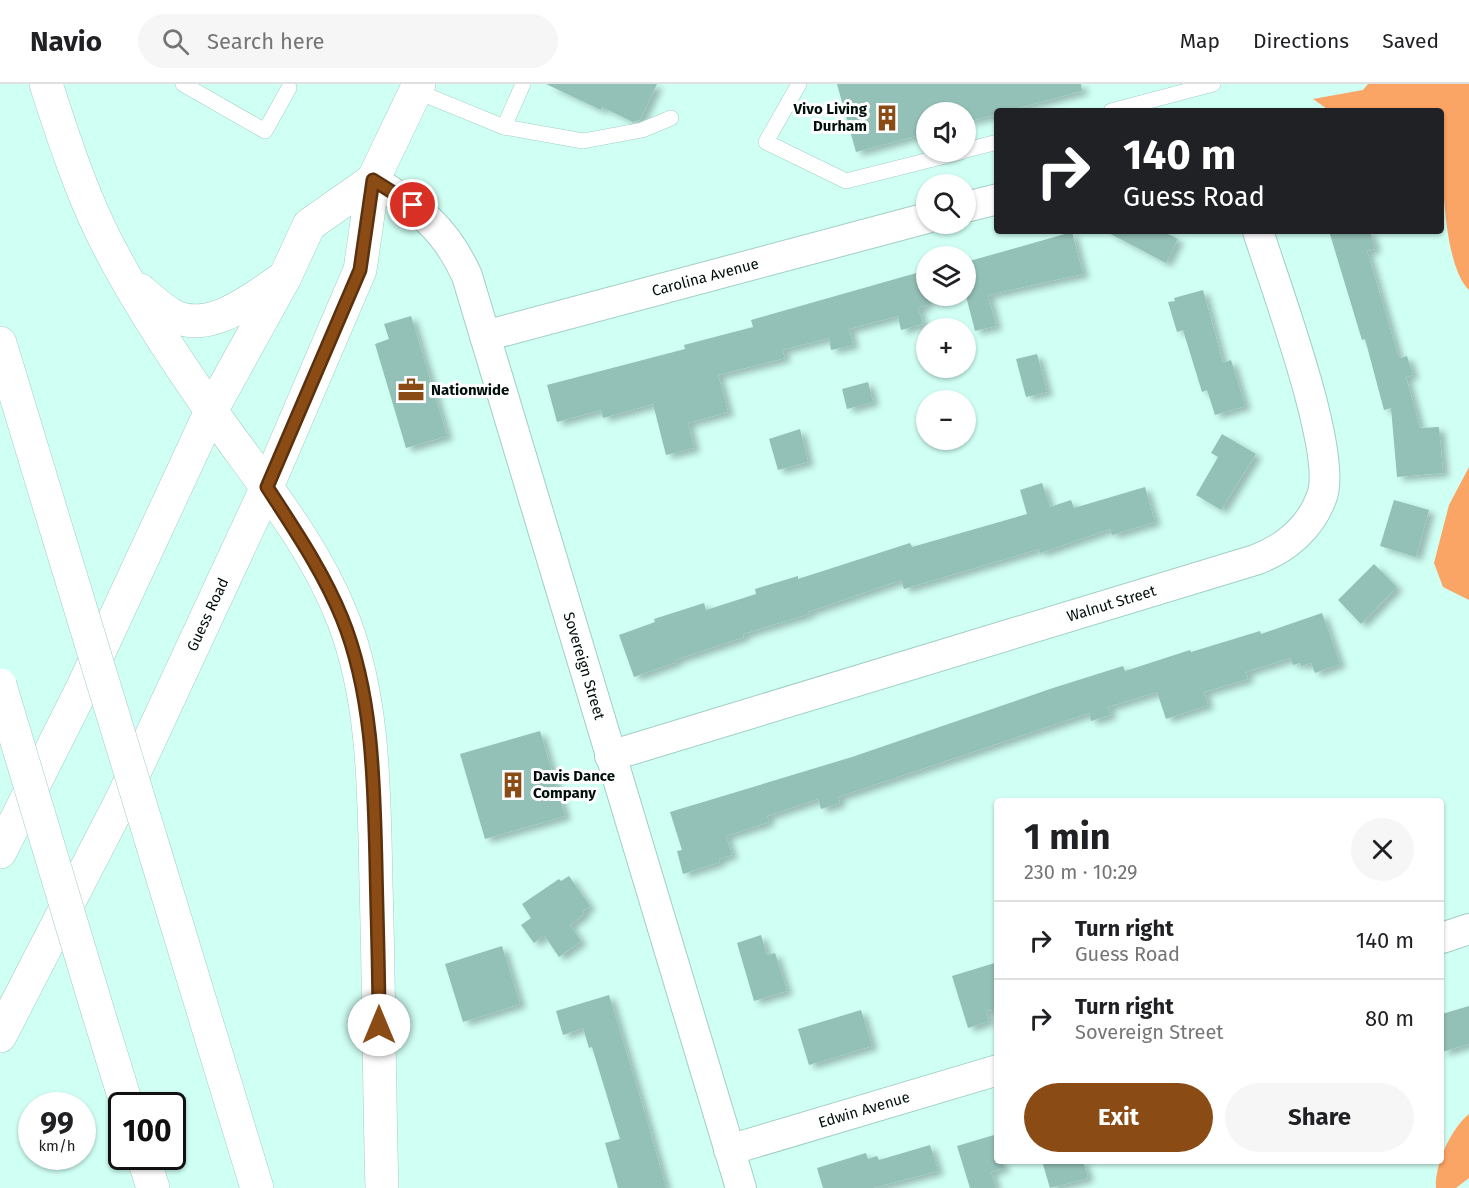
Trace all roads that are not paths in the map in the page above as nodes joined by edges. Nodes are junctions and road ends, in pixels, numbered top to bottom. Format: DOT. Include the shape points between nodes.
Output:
graph roads {
  1 [pos="46,84"];
  2 [pos="183,84"];
  3 [pos="523,84"];
  4 [pos="799,84"];
  5 [pos="1213,84"];
  6 [pos="289,88"];
  7 [pos="418,88"];
  8 [pos="1122,108"];
  9 [pos="671,118"];
  10 [pos="504,127"];
  11 [pos="994,143"];
  12 [pos="976,148"];
  13 [pos="921,162"];
  14 [pos="373,180"];
  15 [pos="994,200"];
  16 [pos="976,204"];
  17 [pos="916,221"];
  18 [pos="1259,234"];
  19 [pos="285,277"];
  20 [pos="127,280"];
  21 [pos="485,336"];
  22 [pos="0,343"];
  23 [pos="211,411"];
  24 [pos="267,487"];
  25 [pos="0,685"];
  26 [pos="610,756"];
  27 [pos="0,852"];
  28 [pos="1469,929"];
  29 [pos="1444,937"];
  30 [pos="0,1036"];
  31 [pos="994,1071"];
  32 [pos="123,1092"];
  33 [pos="729,1150"];
  34 [pos="147,1170"];
  35 [pos="153,1188"];
  36 [pos="257,1188"];
  37 [pos="382,1188"];
  38 [pos="741,1188"];
  1 -- 20 [label="main road" via="71,159"];
  2 -- 6 [label="lane" via="265,131"];
  3 -- 10 [label="lane"];
  4 -- 13 [label="lane" via="766,142 846,181"];
  5 -- 8 [label="lane"];
  7 -- 10 [label="lane"];
  7 -- 14 [label="main road, Guess Road"];
  9 -- 10 [label="lane" via="642,130 583,141"];
  11 -- 12 [label="lane"];
  14 -- 19 [label="main road, Guess Road" via="309,225"];
  14 -- 21 [label="street, Sovereign Street" via="413,205 443,233 467,276"];
  14 -- 24 [label="main road, Guess Road" via="360,270"];
  15 -- 16 [label="street"];
  17 -- 21 [label="street, Carolina Avenue"];
  18 -- 26 [label="street, Walnut Street" via="1313,407 1326,472 1323,495 1314,514 1285,545 1255,561"];
  19 -- 20 [label="main road" via="237,309 188,320 170,314"];
  19 -- 23 [label="main road, Guess Road"];
  20 -- 23 [label="main road"];
  21 -- 26 [label="street, Sovereign Street"];
  22 -- 36 [label="main road, bridge"];
  23 -- 24 [label="main road"];
  23 -- 27 [label="main road, Guess Road" via="82,690"];
  24 -- 30 [label="main road, Guess Road" via="123,796"];
  24 -- 37 [label="main road" via="324,578 342,617 366,716 375,810"];
  25 -- 32 [label="main road, bridge"];
  26 -- 33 [label="street, Sovereign Street"];
  28 -- 29 [label="street"];
  31 -- 33 [label="street, Edwin Avenue"];
  33 -- 38 [label="street, Sovereign Street"];
  34 -- 35 [label="main road"];
}
